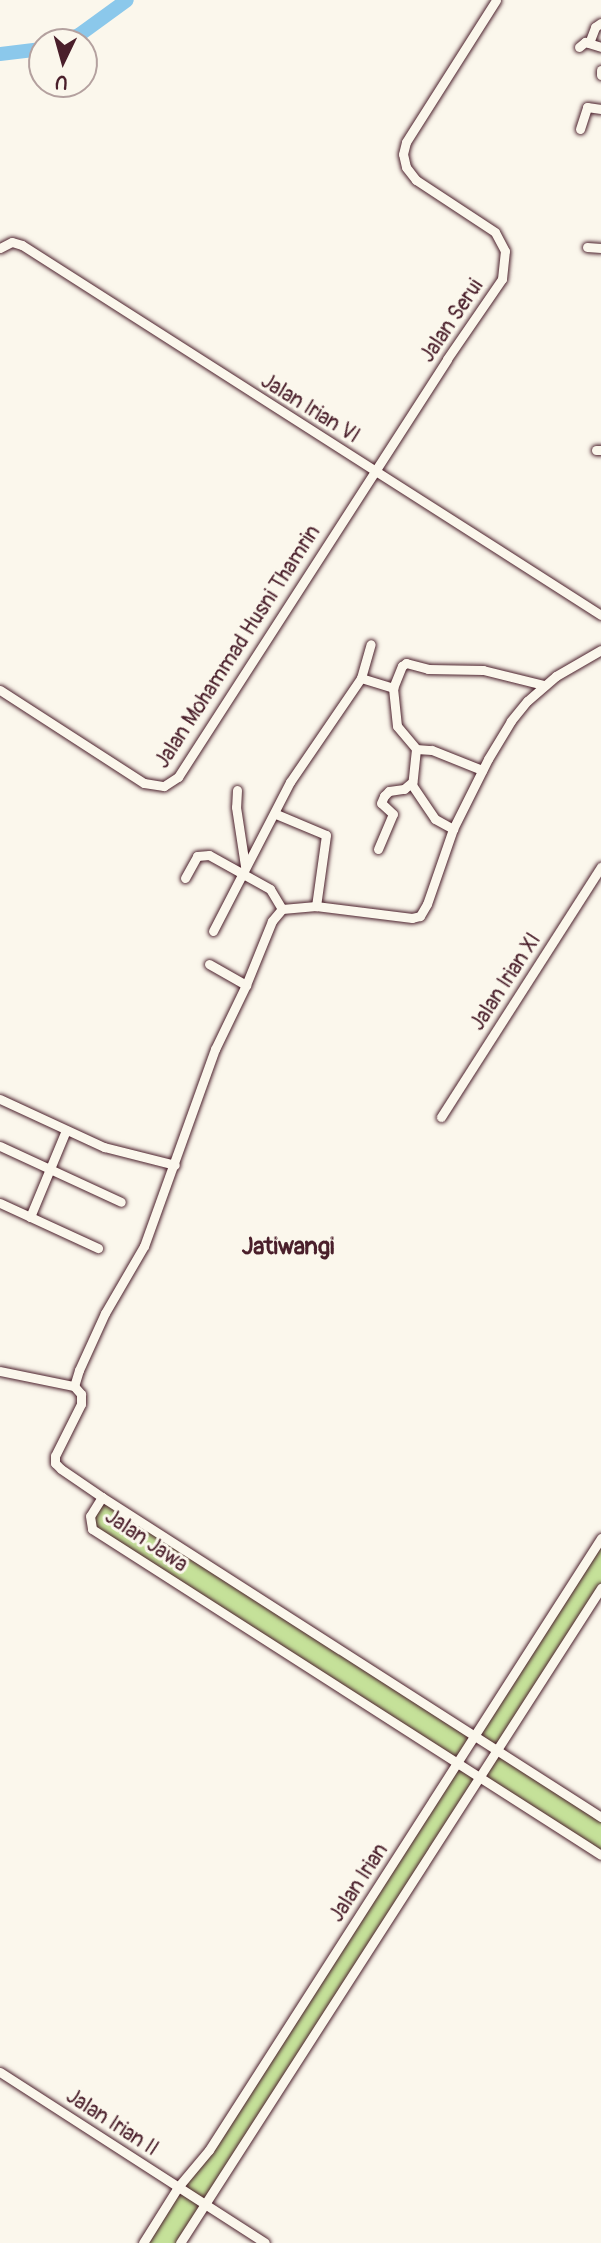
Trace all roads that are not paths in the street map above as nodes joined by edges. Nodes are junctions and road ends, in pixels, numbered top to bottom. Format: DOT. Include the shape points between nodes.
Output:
graph roads {
  1 [pos="496,0"];
  2 [pos="601,23"];
  3 [pos="589,43"];
  4 [pos="579,47"];
  5 [pos="601,47"];
  6 [pos="601,109"];
  7 [pos="580,129"];
  8 [pos="587,247"];
  9 [pos="0,248"];
  10 [pos="601,248"];
  11 [pos="374,470"];
  12 [pos="601,615"];
  13 [pos="371,644"];
  14 [pos="601,650"];
  15 [pos="361,678"];
  16 [pos="544,685"];
  17 [pos="393,688"];
  18 [pos="0,690"];
  19 [pos="416,749"];
  20 [pos="482,770"];
  21 [pos="412,782"];
  22 [pos="237,790"];
  23 [pos="276,814"];
  24 [pos="453,829"];
  25 [pos="378,849"];
  26 [pos="601,867"];
  27 [pos="244,869"];
  28 [pos="185,878"];
  29 [pos="316,906"];
  30 [pos="282,909"];
  31 [pos="213,931"];
  32 [pos="209,964"];
  33 [pos="246,985"];
  34 [pos="0,1099"];
  35 [pos="441,1117"];
  36 [pos="66,1130"];
  37 [pos="0,1146"];
  38 [pos="175,1165"];
  39 [pos="50,1169"];
  40 [pos="121,1202"];
  41 [pos="0,1203"];
  42 [pos="30,1217"];
  43 [pos="97,1248"];
  44 [pos="0,1371"];
  45 [pos="74,1386"];
  46 [pos="102,1497"];
  47 [pos="601,1538"];
  48 [pos="601,1588"];
  49 [pos="474,1736"];
  50 [pos="497,1749"];
  51 [pos="458,1762"];
  52 [pos="479,1776"];
  53 [pos="601,1817"];
  54 [pos="601,1855"];
  55 [pos="0,2072"];
  56 [pos="178,2187"];
  57 [pos="205,2204"];
  58 [pos="143,2243"];
  59 [pos="180,2243"];
  60 [pos="265,2243"];
  1 -- 11 [label="street, Jalan Serui" via="406,142 403,154 416,180 495,232 505,251 505,269"];
  2 -- 3 [label="street"];
  3 -- 4 [label="street"];
  3 -- 5 [label="street"];
  6 -- 7 [label="street" via="586,108"];
  8 -- 10 [label="street"];
  9 -- 11 [label="street, Jalan Irian VI" via="12,242 22,245"];
  11 -- 12 [label="street, Jalan Irian VI"];
  11 -- 18 [label="street, Jalan Mohammad Husni Thamrin" via="173,782 164,786 144,783"];
  13 -- 15 [label="street"];
  14 -- 16 [label="street"];
  15 -- 17 [label="street"];
  15 -- 23 [label="street" via="299,767"];
  16 -- 17 [label="street" via="483,670 428,669 406,663"];
  16 -- 20 [label="street" via="511,721"];
  17 -- 19 [label="street" via="397,726"];
  19 -- 20 [label="street" via="432,750"];
  19 -- 21 [label="street"];
  20 -- 24 [label="street"];
  21 -- 24 [label="street" via="435,819"];
  21 -- 25 [label="street" via="384,796 381,803 393,814"];
  22 -- 27 [label="street"];
  23 -- 27 [label="street"];
  23 -- 29 [label="street" via="326,835"];
  24 -- 29 [label="street" via="420,916"];
  26 -- 35 [label="street, Jalan Irian XI"];
  27 -- 28 [label="street" via="200,854"];
  27 -- 30 [label="street" via="270,889"];
  27 -- 31 [label="street"];
  29 -- 30 [label="street"];
  30 -- 33 [label="street"];
  32 -- 33 [label="street"];
  33 -- 38 [label="street" via="215,1049"];
  34 -- 36 [label="street"];
  36 -- 38 [label="street" via="104,1147"];
  36 -- 39 [label="street"];
  37 -- 39 [label="street"];
  38 -- 45 [label="street" via="144,1246 105,1312"];
  39 -- 40 [label="street"];
  39 -- 42 [label="street"];
  41 -- 42 [label="street"];
  42 -- 43 [label="street"];
  44 -- 45 [label="street"];
  45 -- 46 [label="street" via="81,1394 81,1404 58,1446 55,1463"];
  46 -- 49 [label="street, Jalan Jawa"];
  46 -- 51 [label="street, Jalan Jawa" via="90,1516 92,1529"];
  47 -- 49 [label="street, Jalan Irian"];
  48 -- 50 [label="street, Jalan Irian"];
  49 -- 50 [label="street, Jalan Jawa"];
  49 -- 51 [label="street, Jalan Irian"];
  50 -- 52 [label="street, Jalan Irian"];
  50 -- 53 [label="street, Jalan Jawa"];
  51 -- 52 [label="street, Jalan Jawa"];
  51 -- 56 [label="street, Jalan Irian" via="209,2150"];
  52 -- 54 [label="street, Jalan Jawa"];
  52 -- 57 [label="street, Jalan Irian"];
  55 -- 56 [label="street, Jalan Irian II"];
  56 -- 57 [label="street, Jalan Irian II"];
  56 -- 58 [label="street, Jalan Irian"];
  57 -- 59 [label="street, Jalan Irian"];
  57 -- 60 [label="street, Jalan Irian II"];
}
